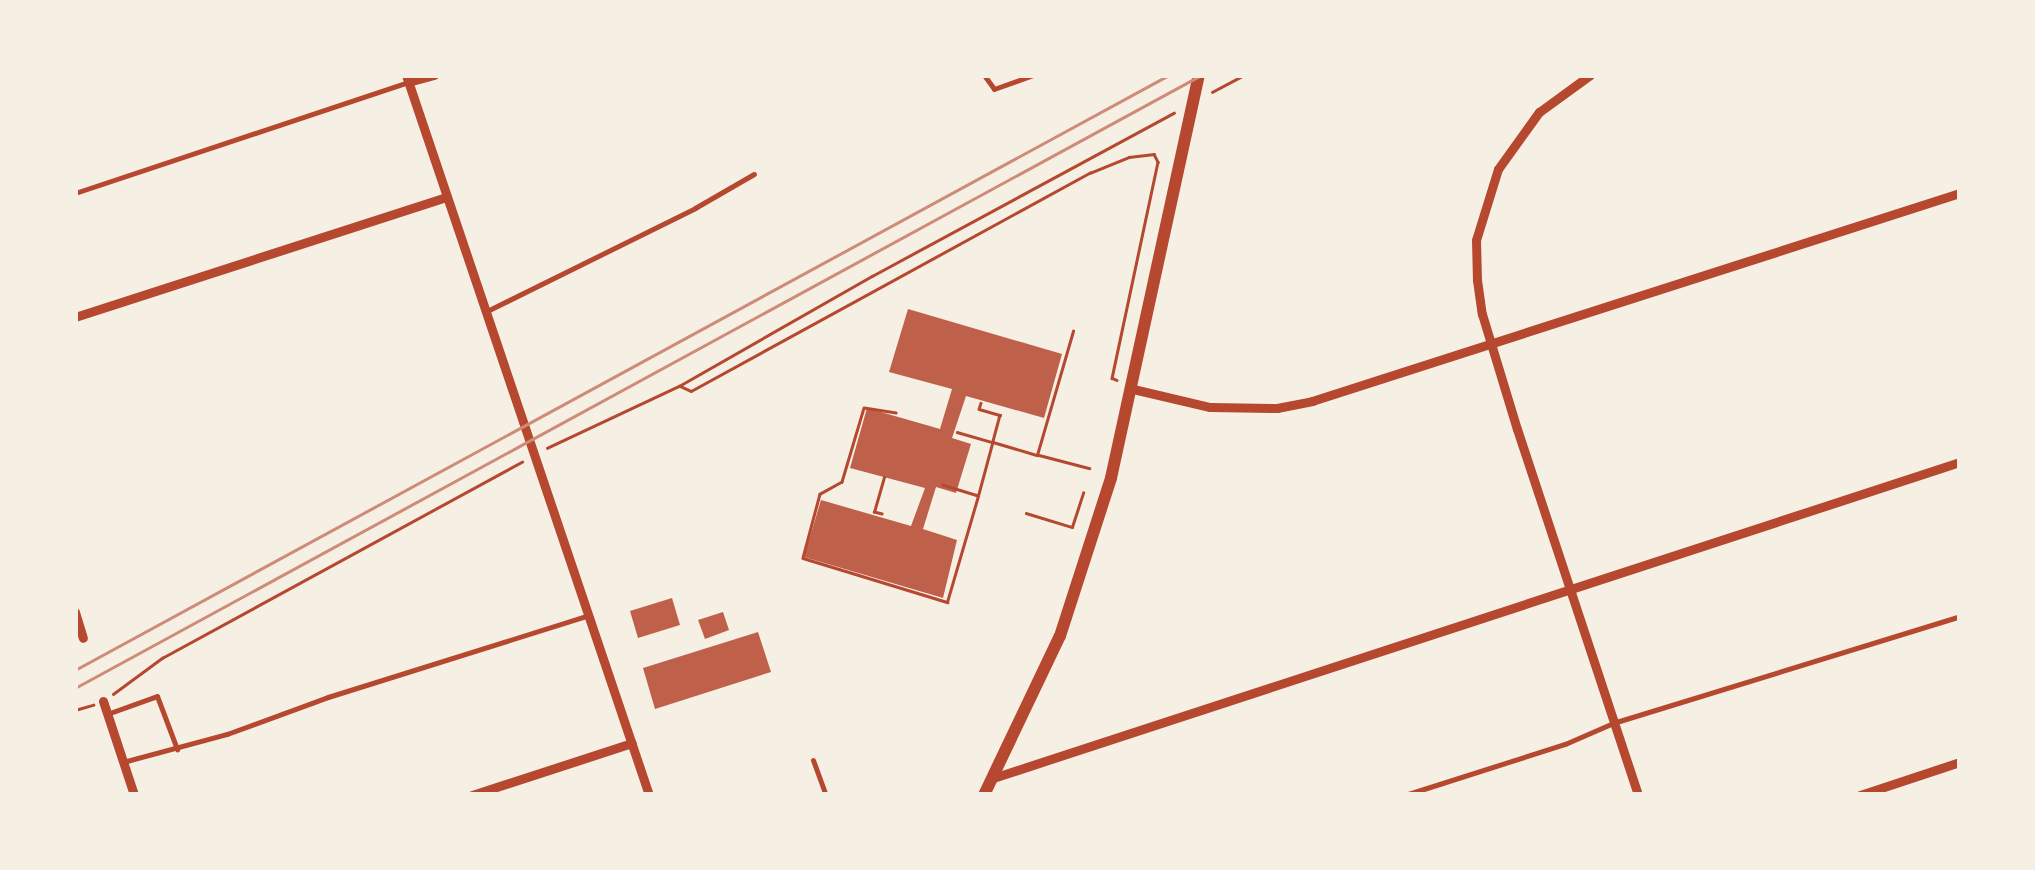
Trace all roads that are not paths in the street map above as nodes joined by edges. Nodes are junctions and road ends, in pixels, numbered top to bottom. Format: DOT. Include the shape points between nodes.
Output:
graph roads {
  1 [pos="434,75"];
  2 [pos="984,75"];
  3 [pos="1033,75"];
  4 [pos="1199,75"];
  5 [pos="1590,75"];
  6 [pos="407,78"];
  7 [pos="754,174"];
  8 [pos="75,193"];
  9 [pos="1960,193"];
  10 [pos="446,196"];
  11 [pos="487,311"];
  12 [pos="75,316"];
  13 [pos="1492,346"];
  14 [pos="1134,387"];
  15 [pos="1960,462"];
  16 [pos="1569,589"];
  17 [pos="75,612"];
  18 [pos="590,615"];
  19 [pos="1960,616"];
  20 [pos="83,638"];
  21 [pos="104,702"];
  22 [pos="107,714"];
  23 [pos="1613,724"];
  24 [pos="632,743"];
  25 [pos="177,749"];
  26 [pos="813,760"];
  27 [pos="123,762"];
  28 [pos="1960,762"];
  29 [pos="993,778"];
  30 [pos="134,795"];
  31 [pos="472,795"];
  32 [pos="649,795"];
  33 [pos="826,795"];
  34 [pos="984,795"];
  35 [pos="1404,795"];
  36 [pos="1638,795"];
  37 [pos="1860,795"];
  1 -- 6 [label="street"];
  2 -- 3 [label="lane" via="994,89"];
  4 -- 14 [label="main road"];
  5 -- 13 [label="street" via="1550,102 1516,140 1484,203 1477,280"];
  6 -- 8 [label="lane"];
  6 -- 10 [label="street"];
  7 -- 11 [label="lane"];
  9 -- 13 [label="street"];
  10 -- 11 [label="street"];
  10 -- 12 [label="street"];
  11 -- 18 [label="street"];
  13 -- 14 [label="street" via="1277,408 1210,407"];
  13 -- 16 [label="street"];
  14 -- 29 [label="main road" via="1060,636"];
  15 -- 16 [label="street"];
  16 -- 23 [label="street"];
  16 -- 29 [label="street"];
  17 -- 20 [label="street"];
  18 -- 24 [label="street"];
  18 -- 25 [label="lane"];
  19 -- 23 [label="lane"];
  21 -- 22 [label="street"];
  22 -- 25 [label="lane" via="157,696"];
  22 -- 27 [label="street"];
  23 -- 35 [label="lane"];
  23 -- 36 [label="street"];
  24 -- 31 [label="street"];
  24 -- 32 [label="street"];
  25 -- 27 [label="lane"];
  26 -- 33 [label="lane"];
  27 -- 30 [label="street"];
  28 -- 37 [label="street"];
  29 -- 34 [label="main road"];
}
